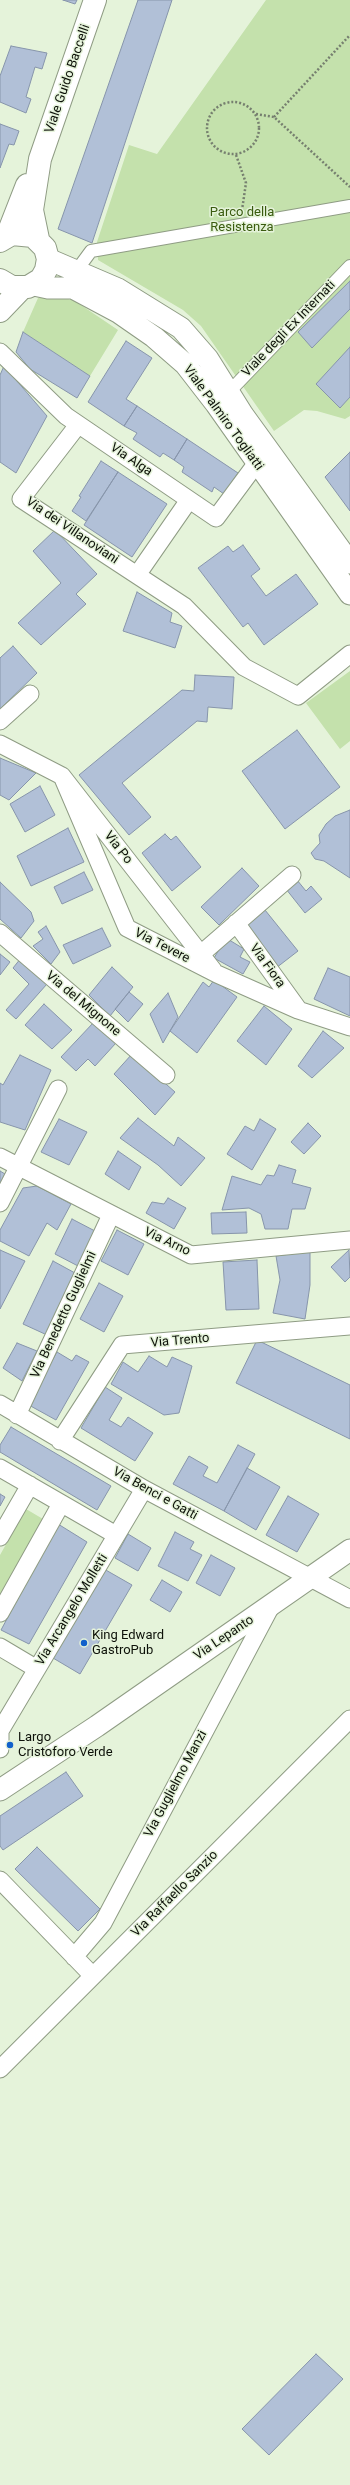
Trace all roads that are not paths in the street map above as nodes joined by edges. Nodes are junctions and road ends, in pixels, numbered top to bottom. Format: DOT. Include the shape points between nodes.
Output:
graph roads {
  1 [pos="95,0"];
  2 [pos="40,159"];
  3 [pos="350,206"];
  4 [pos="4,239"];
  5 [pos="43,249"];
  6 [pos="350,266"];
  7 [pos="77,270"];
  8 [pos="0,280"];
  9 [pos="28,286"];
  10 [pos="0,311"];
  11 [pos="0,352"];
  12 [pos="229,392"];
  13 [pos="78,424"];
  14 [pos="256,464"];
  15 [pos="189,500"];
  16 [pos="350,563"];
  17 [pos="137,575"];
  18 [pos="350,594"];
  19 [pos="350,654"];
  20 [pos="30,694"];
  21 [pos="0,721"];
  22 [pos="0,744"];
  23 [pos="62,776"];
  24 [pos="292,875"];
  25 [pos="236,923"];
  26 [pos="0,933"];
  27 [pos="200,954"];
  28 [pos="216,974"];
  29 [pos="298,1010"];
  30 [pos="350,1026"];
  31 [pos="166,1075"];
  32 [pos="58,1089"];
  33 [pos="0,1157"];
  34 [pos="18,1167"];
  35 [pos="0,1203"];
  36 [pos="111,1215"];
  37 [pos="350,1240"];
  38 [pos="350,1326"];
  39 [pos="6,1412"];
  40 [pos="60,1441"];
  41 [pos="0,1468"];
  42 [pos="30,1485"];
  43 [pos="144,1489"];
  44 [pos="61,1504"];
  45 [pos="116,1535"];
  46 [pos="0,1537"];
  47 [pos="350,1550"];
  48 [pos="312,1578"];
  49 [pos="350,1598"];
  50 [pos="271,1606"];
  51 [pos="0,1613"];
  52 [pos="0,1647"];
  53 [pos="37,1669"];
  54 [pos="350,1719"];
  55 [pos="0,1731"];
  56 [pos="0,1749"];
  57 [pos="0,1790"];
  58 [pos="0,1880"];
  59 [pos="74,1957"];
  60 [pos="92,1976"];
  61 [pos="0,2069"];
  1 -- 2 [label="main road, Viale Guido Baccelli"];
  2 -- 4 [label="main road, Viale Guido Baccelli"];
  2 -- 5 [label="main road, Viale Guido Baccelli" via="32,210"];
  3 -- 7 [label="street" via="91,251"];
  4 -- 5 [label="main road, Viale Guido Baccelli" via="27,234"];
  5 -- 7 [label="street, Viale Palmiro Togliatti"];
  5 -- 9 [label="main road" via="44,274"];
  6 -- 12 [label="street, Viale degli Ex Internati"];
  7 -- 12 [label="street, Viale Palmiro Togliatti" via="118,289 181,328 208,358"];
  8 -- 9 [label="main road" via="12,287"];
  9 -- 10 [label="main road"];
  9 -- 14 [label="street, Viale Palmiro Togliatti" via="73,288 118,312 154,337 185,364 216,404"];
  11 -- 13 [label="street, Via Alga" via="66,416"];
  12 -- 16 [label="street, Viale Palmiro Togliatti"];
  13 -- 15 [label="street, Via Alga"];
  13 -- 17 [label="street, Via dei Villanoviani" via="22,498"];
  14 -- 15 [label="street, Via Alga" via="216,518"];
  14 -- 18 [label="street, Viale Palmiro Togliatti"];
  15 -- 17 [label="street"];
  17 -- 19 [label="street, Via dei Villanoviani" via="184,606 244,667 298,696"];
  20 -- 21 [label="street"];
  22 -- 23 [label="street, Via Po"];
  23 -- 27 [label="street, Via Po"];
  23 -- 28 [label="street, Via Tevere" via="127,928"];
  24 -- 25 [label="street"];
  25 -- 27 [label="street"];
  25 -- 29 [label="street, Via Fiora"];
  26 -- 31 [label="street, Via del Mignone"];
  27 -- 28 [label="street, Via Po"];
  28 -- 29 [label="street, Via Tevere"];
  29 -- 30 [label="street, Via Tevere"];
  32 -- 34 [label="street"];
  33 -- 34 [label="street, Via Arno"];
  34 -- 35 [label="street"];
  34 -- 36 [label="street, Via Arno"];
  36 -- 37 [label="street, Via Arno" via="191,1255"];
  36 -- 39 [label="street, Via Benedetto Guglielmi"];
  38 -- 40 [label="street, Via Trento" via="122,1345"];
  39 -- 40 [label="street, Via Benci e Gatti"];
  40 -- 43 [label="street, Via Benci e Gatti"];
  41 -- 42 [label="street"];
  42 -- 44 [label="street"];
  42 -- 46 [label="street"];
  43 -- 45 [label="street, Via Arcangelo Molletti"];
  43 -- 48 [label="street, Via Benci e Gatti"];
  44 -- 45 [label="street"];
  44 -- 51 [label="street"];
  45 -- 53 [label="street, Via Arcangelo Molletti"];
  47 -- 48 [label="street, Via Lepanto"];
  48 -- 49 [label="street, Via Benci e Gatti"];
  48 -- 50 [label="street, Via Lepanto"];
  50 -- 57 [label="street, Via Lepanto" via="98,1726"];
  50 -- 59 [label="street, Via Guglielmo Manzi" via="103,1923"];
  52 -- 53 [label="street"];
  53 -- 55 [label="street, Via Arcangelo Molletti"];
  54 -- 60 [label="street, Via Raffaello Sanzio"];
  55 -- 56 [label="street"];
  58 -- 59 [label="street"];
  59 -- 60 [label="street"];
  60 -- 61 [label="street, Via Raffaello Sanzio"];
}
